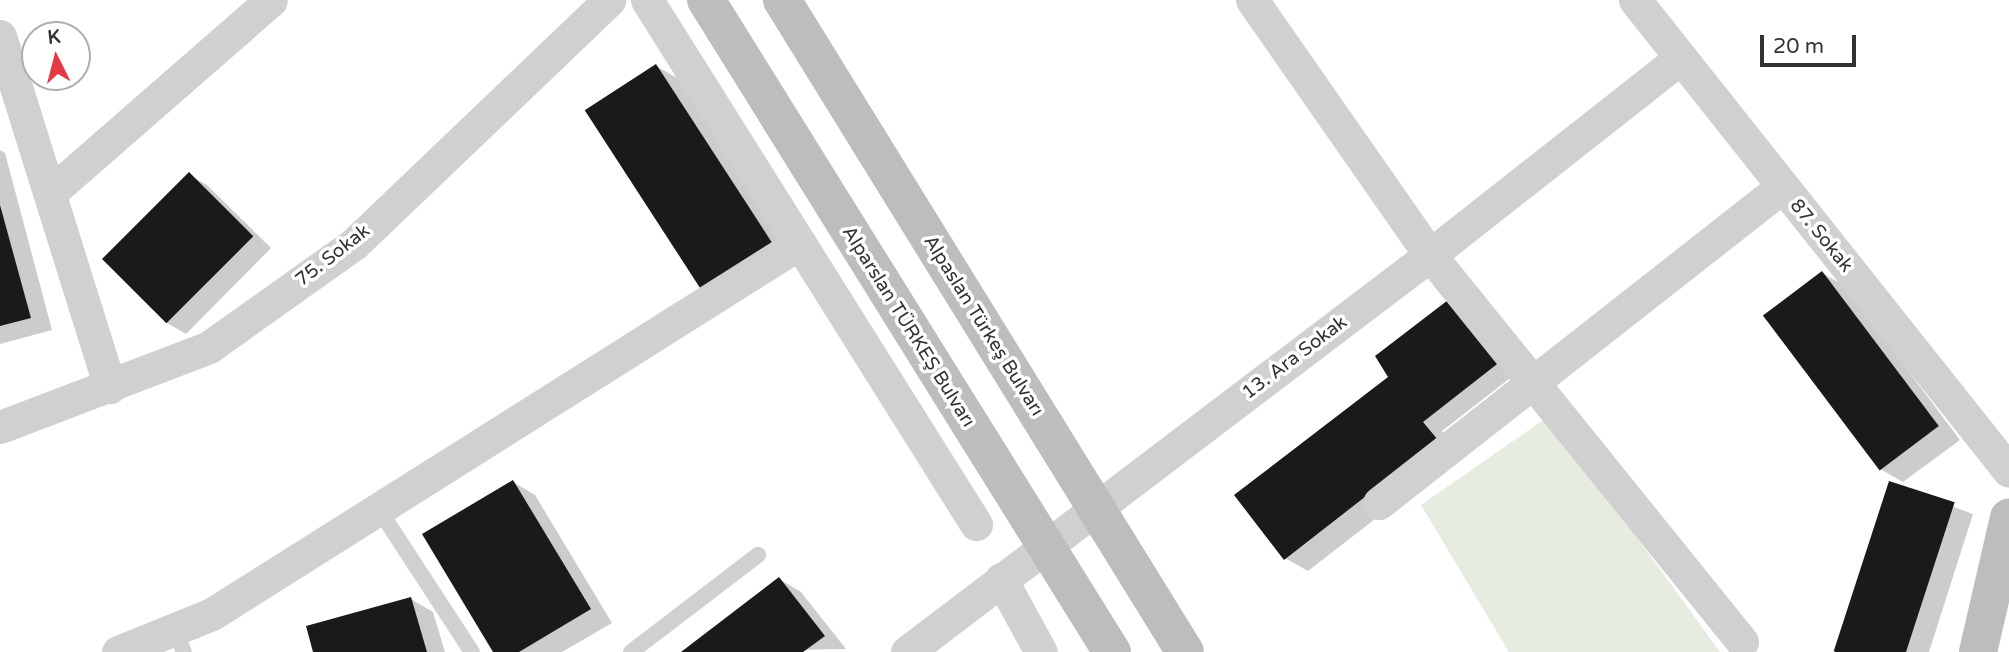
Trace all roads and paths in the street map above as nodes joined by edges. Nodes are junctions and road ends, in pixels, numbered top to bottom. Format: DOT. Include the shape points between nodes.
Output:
graph roads {
  1 [pos="271,0"];
  2 [pos="610,0"];
  3 [pos="647,0"];
  4 [pos="706,0"];
  5 [pos="782,0"];
  6 [pos="1252,0"];
  7 [pos="1636,0"];
  8 [pos="0,36"];
  9 [pos="1679,59"];
  10 [pos="1782,187"];
  11 [pos="50,193"];
  12 [pos="800,243"];
  13 [pos="1430,255"];
  14 [pos="1532,383"];
  15 [pos="110,387"];
  16 [pos="0,427"];
  17 [pos="2009,471"];
  18 [pos="1379,503"];
  19 [pos="377,508"];
  20 [pos="1099,509"];
  21 [pos="2009,518"];
  22 [pos="976,524"];
  23 [pos="1047,545"];
  24 [pos="758,555"];
  25 [pos="1001,579"];
  26 [pos="180,640"];
  27 [pos="1742,642"];
  28 [pos="118,652"];
  29 [pos="472,652"];
  30 [pos="631,652"];
  31 [pos="907,652"];
  32 [pos="1041,652"];
  33 [pos="1112,652"];
  34 [pos="1185,652"];
  35 [pos="1978,652"];
  1 -- 11 [label="street"];
  2 -- 15 [label="street, 75. Sokak" via="354,244 209,347"];
  3 -- 12 [label="street"];
  4 -- 23 [label="main road, Alparslan TÜRKEŞ Bulvarı" via="895,309"];
  5 -- 20 [label="main road, Alpaslan Türkeş Bulvarı"];
  6 -- 13 [label="street"];
  7 -- 9 [label="street, 87. Sokak"];
  8 -- 11 [label="street"];
  9 -- 10 [label="street, 87. Sokak"];
  9 -- 13 [label="street, 13. Ara Sokak"];
  10 -- 14 [label="street"];
  10 -- 17 [label="street, 87. Sokak"];
  11 -- 15 [label="street"];
  12 -- 19 [label="street"];
  12 -- 22 [label="street"];
  13 -- 14 [label="street"];
  13 -- 20 [label="street, 13. Ara Sokak"];
  14 -- 18 [label="street"];
  14 -- 27 [label="street"];
  15 -- 16 [label="street, 75. Sokak"];
  19 -- 26 [label="street" via="212,614"];
  19 -- 29 [label="lane"];
  20 -- 23 [label="street, 13. Ara Sokak"];
  20 -- 34 [label="main road, Alpaslan Türkeş Bulvarı"];
  21 -- 35 [label="main road"];
  23 -- 25 [label="street, 13. Ara Sokak"];
  23 -- 33 [label="main road, Alparslan TÜRKEŞ Bulvarı"];
  24 -- 30 [label="lane"];
  25 -- 31 [label="street, 13. Ara Sokak"];
  25 -- 32 [label="street"];
  26 -- 28 [label="street"];
}
